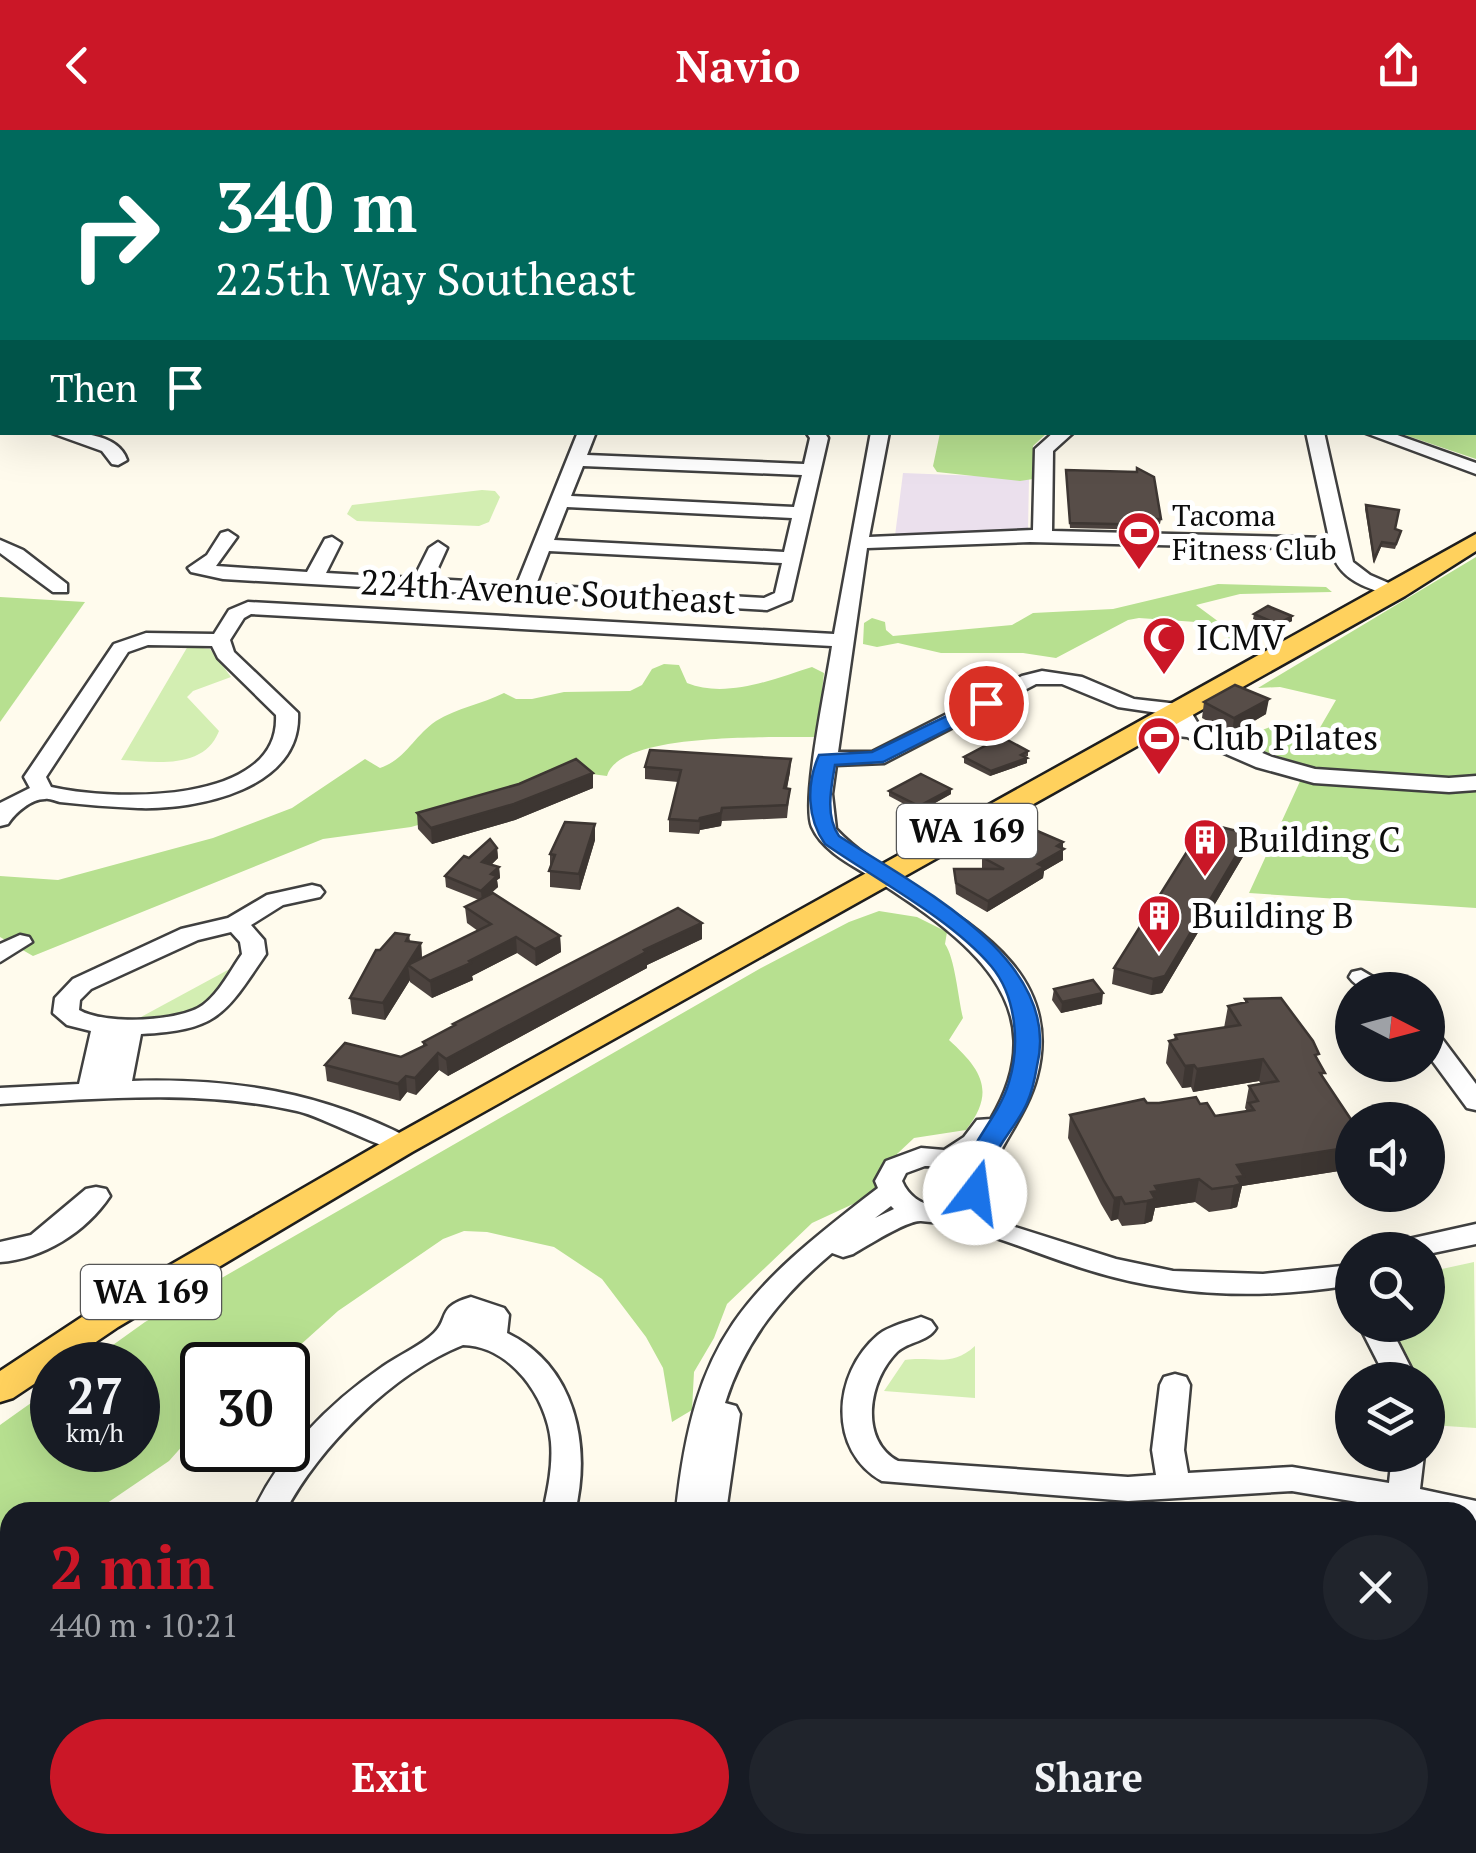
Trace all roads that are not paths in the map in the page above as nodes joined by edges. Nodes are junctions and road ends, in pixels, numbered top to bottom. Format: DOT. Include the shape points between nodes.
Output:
graph roads {
  1 [pos="67,435"];
  2 [pos="586,435"];
  3 [pos="816,435"];
  4 [pos="879,435"];
  5 [pos="1062,435"];
  6 [pos="1315,435"];
  7 [pos="1379,435"];
  8 [pos="118,460"];
  9 [pos="576,460"];
  10 [pos="1476,469"];
  11 [pos="812,470"];
  12 [pos="560,501"];
  13 [pos="802,513"];
  14 [pos="1042,536"];
  15 [pos="228,537"];
  16 [pos="1476,540"];
  17 [pos="332,543"];
  18 [pos="858,543"];
  19 [pos="1340,544"];
  20 [pos="544,545"];
  21 [pos="0,546"];
  22 [pos="438,548"];
  23 [pos="792,558"];
  24 [pos="314,577"];
  25 [pos="422,583"];
  26 [pos="60,588"];
  27 [pos="524,591"];
  28 [pos="1397,591"];
  29 [pos="220,640"];
  30 [pos="844,641"];
  31 [pos="1119,701"];
  32 [pos="1186,720"];
  33 [pos="1145,728"];
  34 [pos="826,759"];
  35 [pos="1475,783"];
  36 [pos="42,791"];
  37 [pos="0,819"];
  38 [pos="885,876"];
  39 [pos="312,892"];
  40 [pos="236,924"];
  41 [pos="980,948"];
  42 [pos="117,1025"];
  43 [pos="1445,1061"];
  44 [pos="104,1092"];
  45 [pos="0,1096"];
  46 [pos="1476,1102"];
  47 [pos="400,1145"];
  48 [pos="949,1160"];
  49 [pos="975,1186"];
  50 [pos="96,1196"];
  51 [pos="913,1206"];
  52 [pos="1476,1234"];
  53 [pos="1445,1241"];
  54 [pos="1476,1248"];
  55 [pos="0,1252"];
  56 [pos="1445,1255"];
  57 [pos="1335,1272"];
  58 [pos="1335,1275"];
  59 [pos="922,1328"];
  60 [pos="1175,1385"];
  61 [pos="0,1389"];
  62 [pos="1406,1472"];
  63 [pos="1174,1487"];
  64 [pos="274,1502"];
  65 [pos="561,1502"];
  66 [pos="694,1502"];
  67 [pos="711,1502"];
  68 [pos="1391,1502"];
  69 [pos="1403,1502"];
  1 -- 8 [label="street" via="108,447"];
  2 -- 9 [label="street"];
  3 -- 11 [label="street"];
  4 -- 18 [label="street"];
  5 -- 14 [label="street" via="1044,449"];
  6 -- 19 [label="street"];
  7 -- 10 [label="street"];
  9 -- 11 [label="street"];
  9 -- 12 [label="street"];
  11 -- 13 [label="street"];
  12 -- 13 [label="street"];
  12 -- 20 [label="street"];
  13 -- 23 [label="street"];
  14 -- 18 [label="street"];
  14 -- 19 [label="street"];
  15 -- 24 [label="street" via="214,559 198,568"];
  16 -- 28 [label="main road, WA 169"];
  17 -- 24 [label="street"];
  18 -- 30 [label="street"];
  19 -- 28 [label="street" via="1348,569"];
  20 -- 23 [label="street"];
  20 -- 27 [label="street"];
  21 -- 26 [label="street"];
  22 -- 25 [label="street"];
  23 -- 27 [label="street" via="784,596 760,604"];
  24 -- 25 [label="street"];
  25 -- 27 [label="street"];
  28 -- 32 [label="main road, WA 169"];
  29 -- 30 [label="street, 224th Avenue Southeast" via="236,614 248,608"];
  29 -- 36 [label="street" via="146,639 121,648 36,778"];
  29 -- 36 [label="street" via="226,654 288,713 287,739 277,756 233,785 168,801"];
  30 -- 34 [label="street"];
  31 -- 32 [label="street"];
  31 -- 33 [label="street"];
  31 -- 34 [label="street" via="1068,677 1039,676 876,758"];
  32 -- 33 [label="main road, WA 169"];
  32 -- 35 [label="street" via="1264,762 1314,776"];
  33 -- 38 [label="main road, WA 169"];
  34 -- 38 [label="street" via="822,825 840,848"];
  36 -- 37 [label="street" via="7,808"];
  38 -- 41 [label="street"];
  38 -- 47 [label="main road, WA 169"];
  39 -- 40 [label="street" via="275,900"];
  40 -- 42 [label="street" via="252,940 254,954 218,1004 191,1020"];
  40 -- 42 [label="street" via="190,934 74,990 66,1004 69,1018"];
  41 -- 48 [label="street" via="1007,1003 1009,1073 980,1136"];
  41 -- 49 [label="street" via="1013,982 1026,1020 1027,1060 1015,1104 982,1154"];
  42 -- 44 [label="street"];
  43 -- 46 [label="street"];
  44 -- 45 [label="street"];
  44 -- 47 [label="street" via="258,1093 369,1126"];
  47 -- 61 [label="main road, WA 169" via="106,1318"];
  48 -- 49 [label="street" via="964,1167"];
  48 -- 51 [label="street" via="903,1162 892,1173"];
  49 -- 51 [label="street" via="959,1209"];
  49 -- 57 [label="street" via="986,1209 1011,1225 1106,1253 1171,1267"];
  50 -- 55 [label="street" via="52,1236"];
  51 -- 58 [label="street" via="1118,1270 1172,1280 1284,1285"];
  51 -- 66 [label="street" via="774,1287 729,1348 709,1406"];
  51 -- 67 [label="street" via="801,1278 768,1316 726,1405"];
  52 -- 53 [label="street"];
  54 -- 56 [label="street"];
  59 -- 63 [label="street" via="888,1342 862,1384 857,1430 878,1468 1056,1485"];
  60 -- 63 [label="street" via="1168,1450"];
  62 -- 69 [label="street"];
  63 -- 68 [label="street" via="1292,1479 1336,1484"];
  64 -- 65 [label="street" via="333,1420 402,1367 473,1329 522,1357 560,1412 568,1464"];
}
